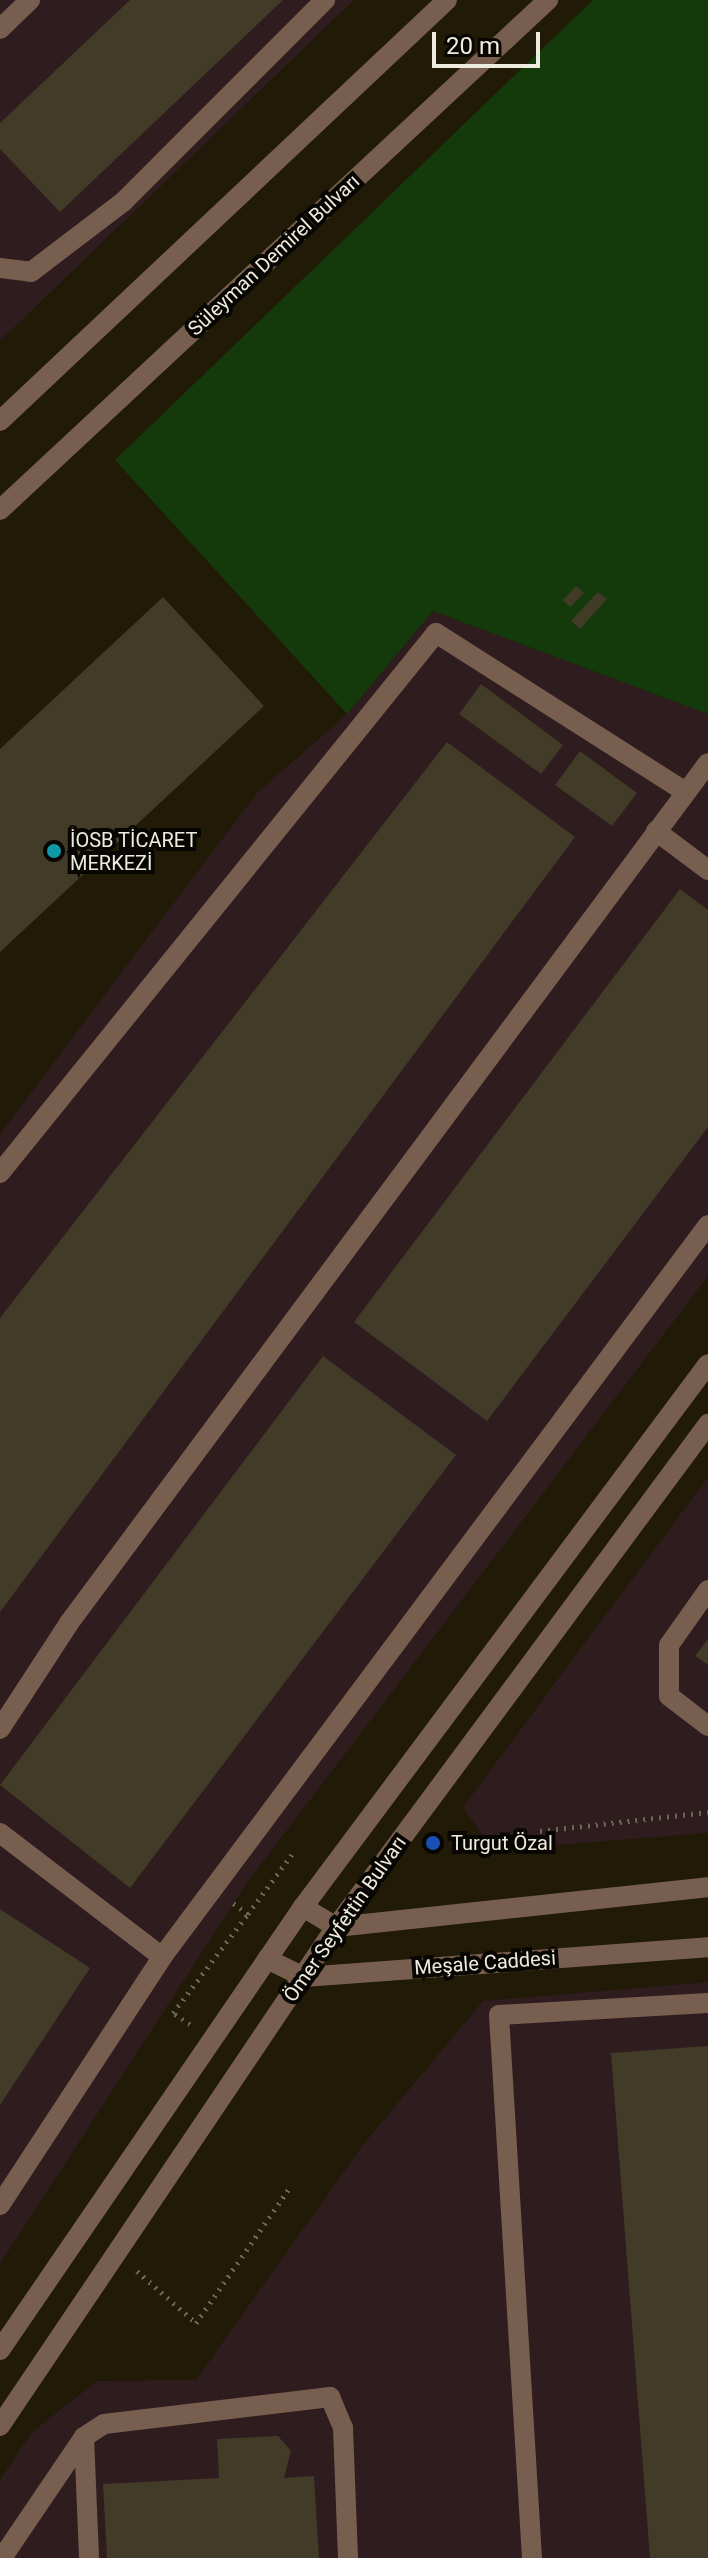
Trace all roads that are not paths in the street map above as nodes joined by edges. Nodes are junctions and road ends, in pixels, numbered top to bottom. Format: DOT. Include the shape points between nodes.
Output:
graph roads {
  1 [pos="30,0"];
  2 [pos="325,0"];
  3 [pos="447,0"];
  4 [pos="548,0"];
  5 [pos="0,29"];
  6 [pos="0,268"];
  7 [pos="0,421"];
  8 [pos="0,510"];
  9 [pos="708,763"];
  10 [pos="686,792"];
  11 [pos="656,831"];
  12 [pos="708,870"];
  13 [pos="0,1173"];
  14 [pos="708,1225"];
  15 [pos="708,1364"];
  16 [pos="708,1424"];
  17 [pos="708,1590"];
  18 [pos="708,1726"];
  19 [pos="0,1729"];
  20 [pos="0,1833"];
  21 [pos="708,1887"];
  22 [pos="303,1907"];
  23 [pos="336,1927"];
  24 [pos="708,1947"];
  25 [pos="162,1957"];
  26 [pos="267,1959"];
  27 [pos="304,1977"];
  28 [pos="708,2003"];
  29 [pos="0,2205"];
  30 [pos="0,2350"];
  31 [pos="0,2426"];
  32 [pos="84,2437"];
  33 [pos="2,2558"];
  34 [pos="89,2558"];
  35 [pos="348,2558"];
  36 [pos="532,2558"];
  1 -- 5 [label="street"];
  2 -- 6 [label="street" via="123,202 31,272"];
  3 -- 7 [label="street"];
  4 -- 8 [label="street, Süleyman Demirel Bulvarı"];
  9 -- 10 [label="street"];
  10 -- 11 [label="street"];
  10 -- 13 [label="street" via="436,633"];
  11 -- 12 [label="street"];
  11 -- 19 [label="street" via="69,1623"];
  14 -- 25 [label="street"];
  15 -- 22 [label="street, Ömer Seyfettin Bulvarı"];
  16 -- 23 [label="street, Ömer Seyfettin Bulvarı"];
  17 -- 18 [label="street" via="669,1645 669,1696"];
  20 -- 25 [label="street"];
  21 -- 23 [label="street"];
  22 -- 23 [label="street"];
  22 -- 26 [label="street, Ömer Seyfettin Bulvarı"];
  23 -- 27 [label="street, Ömer Seyfettin Bulvarı"];
  24 -- 27 [label="street, Meşale Caddesi"];
  25 -- 29 [label="street"];
  26 -- 27 [label="street"];
  26 -- 30 [label="street, Ömer Seyfettin Bulvarı"];
  27 -- 31 [label="street, Ömer Seyfettin Bulvarı"];
  28 -- 36 [label="street" via="499,2015"];
  32 -- 33 [label="street"];
  32 -- 34 [label="street"];
  32 -- 35 [label="street" via="104,2424 330,2397 343,2428"];
}
